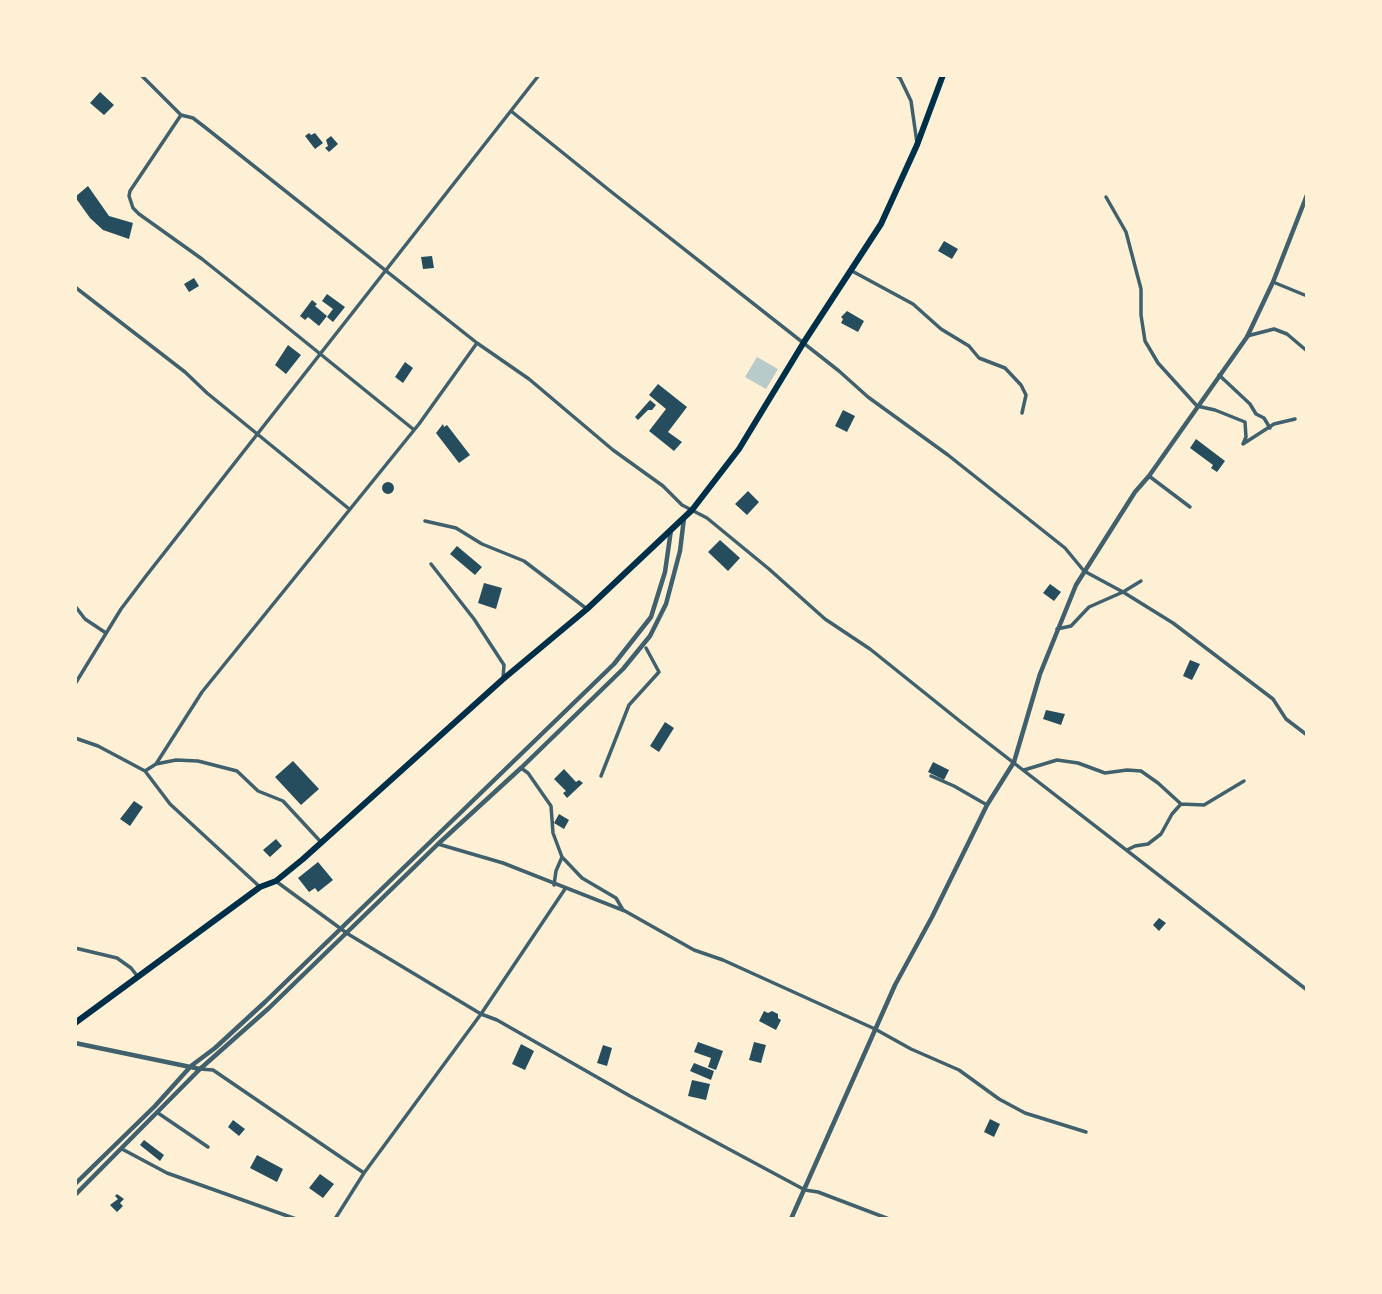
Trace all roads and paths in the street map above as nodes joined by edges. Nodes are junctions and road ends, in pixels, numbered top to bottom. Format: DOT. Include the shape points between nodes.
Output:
graph roads {
  1 [pos="141,75"];
  2 [pos="539,75"];
  3 [pos="896,75"];
  4 [pos="943,75"];
  5 [pos="511,111"];
  6 [pos="181,115"];
  7 [pos="917,145"];
  8 [pos="1307,195"];
  9 [pos="1106,197"];
  10 [pos="386,271"];
  11 [pos="852,271"];
  12 [pos="1273,282"];
  13 [pos="75,287"];
  14 [pos="1307,296"];
  15 [pos="1247,337"];
  16 [pos="804,342"];
  17 [pos="477,343"];
  18 [pos="1307,351"];
  19 [pos="322,354"];
  20 [pos="1218,375"];
  21 [pos="1197,406"];
  22 [pos="1022,413"];
  23 [pos="1295,419"];
  24 [pos="1270,428"];
  25 [pos="414,430"];
  26 [pos="258,434"];
  27 [pos="1149,476"];
  28 [pos="1190,507"];
  29 [pos="348,509"];
  30 [pos="692,510"];
  31 [pos="684,517"];
  32 [pos="425,521"];
  33 [pos="671,529"];
  34 [pos="431,564"];
  35 [pos="1084,570"];
  36 [pos="1141,581"];
  37 [pos="1124,592"];
  38 [pos="75,606"];
  39 [pos="587,609"];
  40 [pos="1057,629"];
  41 [pos="106,633"];
  42 [pos="646,648"];
  43 [pos="502,680"];
  44 [pos="75,684"];
  45 [pos="1307,735"];
  46 [pos="75,738"];
  47 [pos="1014,762"];
  48 [pos="156,765"];
  49 [pos="521,768"];
  50 [pos="1024,770"];
  51 [pos="145,771"];
  52 [pos="601,776"];
  53 [pos="931,776"];
  54 [pos="1244,781"];
  55 [pos="1181,804"];
  56 [pos="987,806"];
  57 [pos="321,842"];
  58 [pos="438,844"];
  59 [pos="1127,850"];
  60 [pos="562,857"];
  61 [pos="276,881"];
  62 [pos="554,885"];
  63 [pos="260,887"];
  64 [pos="565,889"];
  65 [pos="625,911"];
  66 [pos="340,929"];
  67 [pos="348,934"];
  68 [pos="75,948"];
  69 [pos="138,977"];
  70 [pos="1307,990"];
  71 [pos="481,1014"];
  72 [pos="75,1023"];
  73 [pos="875,1029"];
  74 [pos="75,1043"];
  75 [pos="191,1066"];
  76 [pos="200,1069"];
  77 [pos="158,1113"];
  78 [pos="1086,1132"];
  79 [pos="208,1147"];
  80 [pos="122,1149"];
  81 [pos="364,1173"];
  82 [pos="75,1184"];
  83 [pos="805,1190"];
  84 [pos="75,1195"];
  85 [pos="296,1219"];
  86 [pos="335,1219"];
  87 [pos="791,1219"];
  88 [pos="889,1219"];
  1 -- 6 [label="street"];
  2 -- 5 [label="street"];
  3 -- 7 [label="street" via="911,102"];
  4 -- 7 [label="highway"];
  5 -- 10 [label="street"];
  5 -- 16 [label="street"];
  6 -- 10 [label="street" via="193,118"];
  6 -- 19 [label="street" via="130,191 133,208"];
  7 -- 11 [label="highway" via="881,224"];
  8 -- 12 [label="street"];
  9 -- 21 [label="street" via="1126,232 1139,279 1145,341 1158,363"];
  10 -- 17 [label="street"];
  10 -- 19 [label="street"];
  11 -- 16 [label="highway"];
  11 -- 22 [label="street" via="913,304 979,358 1005,368 1026,395"];
  12 -- 14 [label="street"];
  12 -- 15 [label="street"];
  13 -- 26 [label="street"];
  15 -- 18 [label="street" via="1274,329"];
  15 -- 20 [label="street"];
  16 -- 30 [label="highway" via="739,449"];
  16 -- 35 [label="street" via="868,397 1065,548"];
  17 -- 25 [label="street"];
  17 -- 30 [label="street"];
  19 -- 25 [label="street"];
  19 -- 26 [label="street"];
  20 -- 21 [label="street"];
  20 -- 24 [label="street"];
  21 -- 24 [label="street" via="1245,422 1242,444"];
  21 -- 27 [label="street"];
  23 -- 24 [label="street"];
  25 -- 29 [label="street"];
  26 -- 29 [label="street"];
  26 -- 41 [label="street"];
  27 -- 28 [label="street"];
  27 -- 35 [label="street"];
  29 -- 48 [label="street" via="202,692"];
  30 -- 31 [label="highway"];
  30 -- 47 [label="street" via="825,619"];
  31 -- 33 [label="highway"];
  31 -- 49 [label="street" via="675,574 650,636 618,674"];
  32 -- 39 [label="street" via="456,528 524,561"];
  33 -- 39 [label="highway"];
  33 -- 66 [label="street" via="657,600 635,639"];
  34 -- 43 [label="street" via="504,665"];
  35 -- 37 [label="street"];
  35 -- 40 [label="street"];
  36 -- 37 [label="street"];
  37 -- 40 [label="street" via="1089,607 1071,626"];
  37 -- 45 [label="street" via="1273,699 1286,719"];
  38 -- 41 [label="street"];
  39 -- 43 [label="highway"];
  40 -- 47 [label="street"];
  41 -- 44 [label="street"];
  42 -- 52 [label="street" via="659,672 629,705"];
  43 -- 57 [label="highway"];
  46 -- 51 [label="street"];
  47 -- 50 [label="street"];
  47 -- 56 [label="street"];
  48 -- 51 [label="street"];
  48 -- 57 [label="street" via="198,761 237,771 258,790 283,800"];
  49 -- 58 [label="street"];
  49 -- 60 [label="street" via="551,806 553,833"];
  50 -- 55 [label="street" via="1057,760 1105,773 1141,771"];
  50 -- 59 [label="street"];
  51 -- 63 [label="street" via="170,804"];
  53 -- 56 [label="street"];
  54 -- 55 [label="street" via="1204,805"];
  55 -- 59 [label="street" via="1161,834"];
  56 -- 73 [label="street"];
  57 -- 61 [label="highway"];
  58 -- 62 [label="street" via="503,863"];
  58 -- 67 [label="street"];
  59 -- 70 [label="street"];
  60 -- 62 [label="street"];
  60 -- 65 [label="street" via="582,878 616,898"];
  61 -- 63 [label="highway"];
  61 -- 66 [label="street"];
  62 -- 64 [label="street"];
  63 -- 69 [label="highway"];
  64 -- 65 [label="street"];
  64 -- 71 [label="street"];
  65 -- 73 [label="street" via="694,950"];
  66 -- 67 [label="street"];
  66 -- 75 [label="street"];
  67 -- 71 [label="street"];
  67 -- 76 [label="street"];
  68 -- 69 [label="street" via="117,958"];
  69 -- 72 [label="highway"];
  71 -- 81 [label="street"];
  71 -- 83 [label="street"];
  73 -- 78 [label="street" via="960,1070 1024,1113"];
  73 -- 83 [label="street"];
  74 -- 75 [label="street"];
  75 -- 76 [label="street"];
  75 -- 82 [label="street"];
  76 -- 77 [label="street"];
  76 -- 81 [label="street" via="213,1070"];
  77 -- 79 [label="street"];
  77 -- 80 [label="street"];
  80 -- 84 [label="street"];
  80 -- 85 [label="street" via="167,1173"];
  81 -- 86 [label="street"];
  83 -- 87 [label="street"];
  83 -- 88 [label="street"];
}
